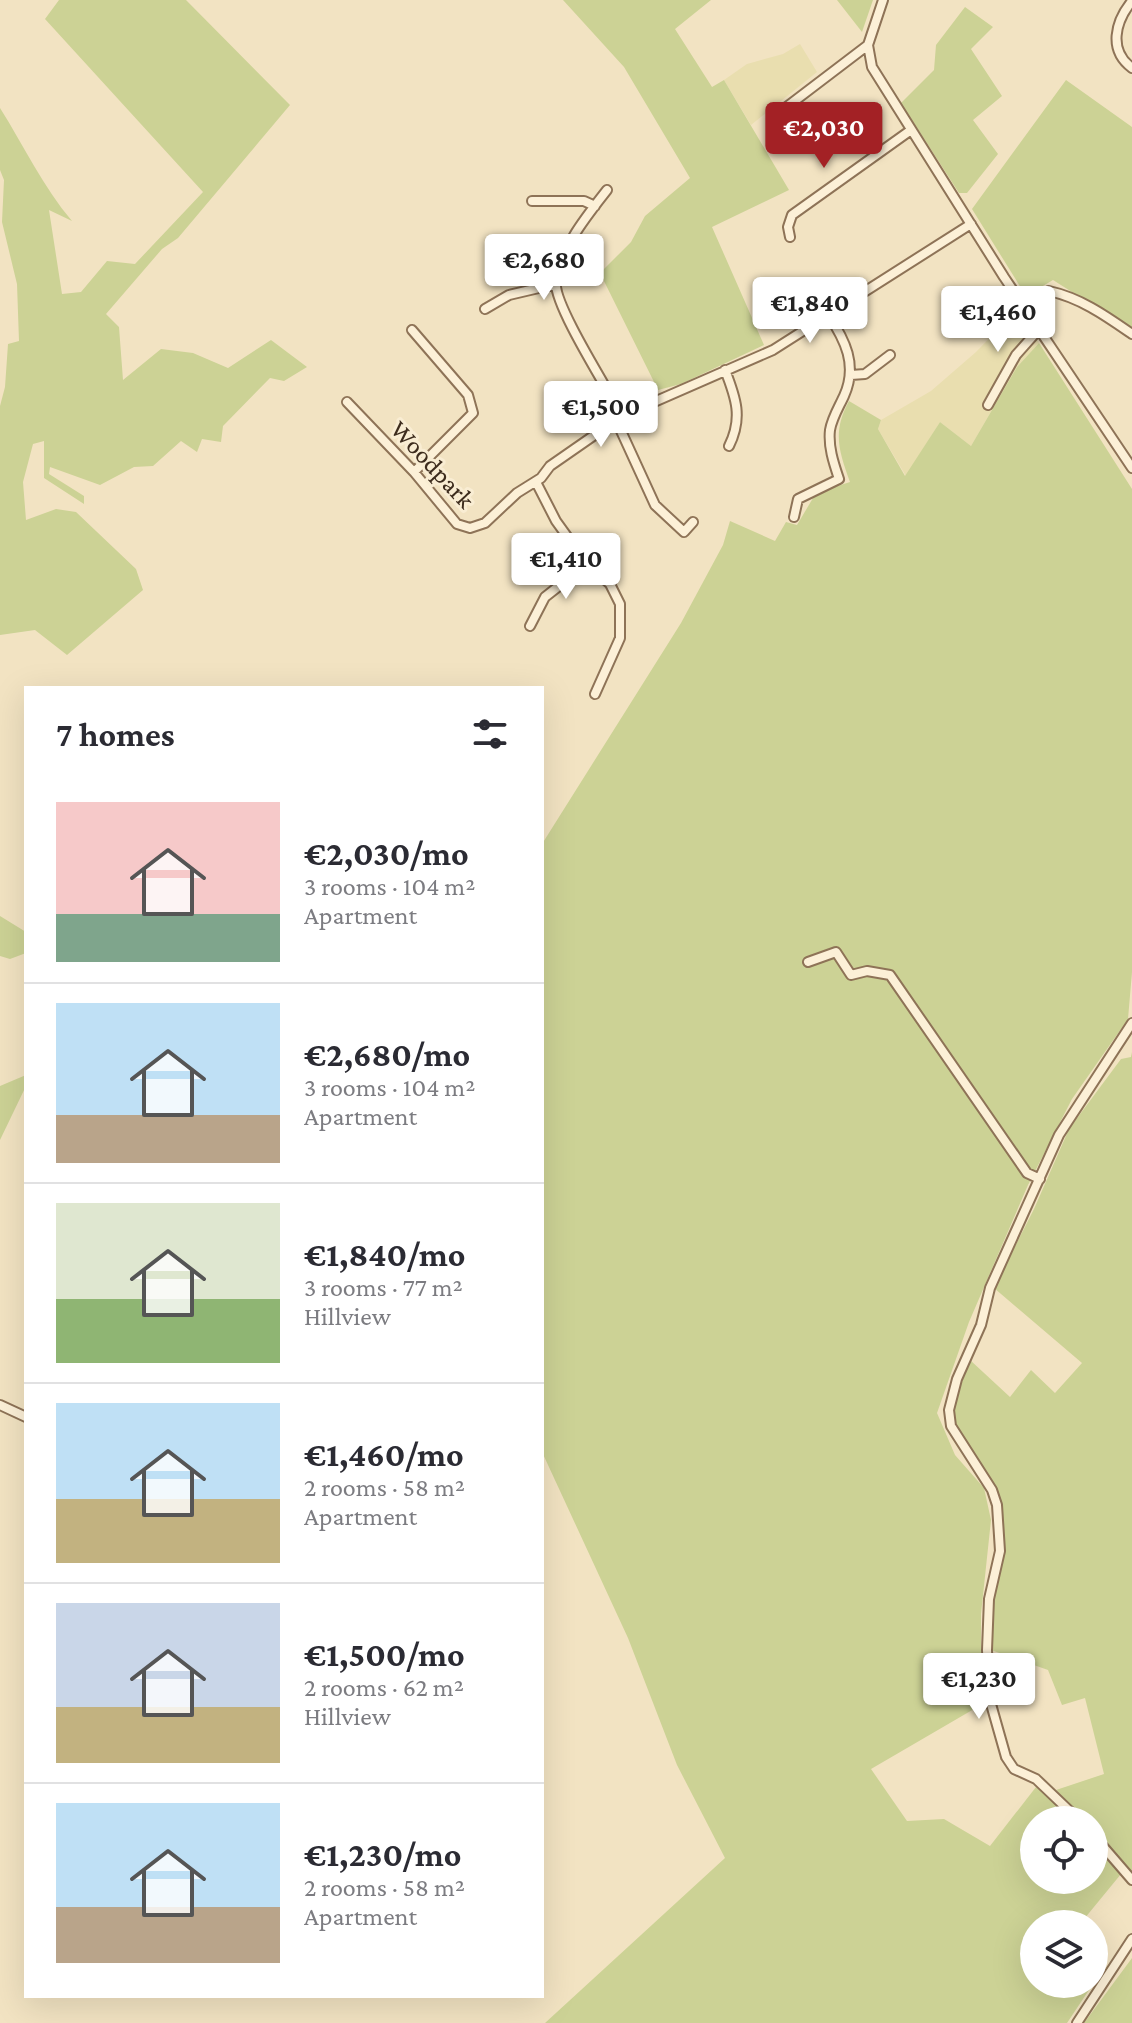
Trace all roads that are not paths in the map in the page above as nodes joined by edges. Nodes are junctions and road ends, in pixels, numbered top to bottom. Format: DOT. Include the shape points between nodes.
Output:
graph roads {
  1 [pos="883,0"];
  2 [pos="1132,1"];
  3 [pos="868,45"];
  4 [pos="1132,68"];
  5 [pos="780,112"];
  6 [pos="911,130"];
  7 [pos="607,190"];
  8 [pos="532,201"];
  9 [pos="595,206"];
  10 [pos="971,224"];
  11 [pos="790,237"];
  12 [pos="556,284"];
  13 [pos="485,309"];
  14 [pos="1028,309"];
  15 [pos="828,314"];
  16 [pos="1040,328"];
  17 [pos="412,330"];
  18 [pos="1132,334"];
  19 [pos="890,355"];
  20 [pos="725,370"];
  21 [pos="851,375"];
  22 [pos="347,402"];
  23 [pos="988,405"];
  24 [pos="619,418"];
  25 [pos="728,448"];
  26 [pos="1132,468"];
  27 [pos="414,472"];
  28 [pos="536,482"];
  29 [pos="794,517"];
  30 [pos="693,522"];
  31 [pos="587,564"];
  32 [pos="529,627"];
  33 [pos="595,694"];
  34 [pos="808,962"];
  35 [pos="1132,1023"];
  36 [pos="1040,1179"];
  37 [pos="0,1405"];
  38 [pos="24,1416"];
  39 [pos="1064,1806"];
  40 [pos="1108,1852"];
  41 [pos="1132,1880"];
  42 [pos="1132,1939"];
  43 [pos="1077,2023"];
  1 -- 3 [label="street"];
  2 -- 4 [label="street" via="1121,14 1116,43"];
  3 -- 5 [label="street"];
  3 -- 6 [label="street" via="872,67"];
  6 -- 10 [label="street"];
  6 -- 11 [label="street" via="792,215"];
  7 -- 9 [label="street"];
  8 -- 9 [label="street" via="584,201"];
  9 -- 12 [label="street" via="569,244"];
  10 -- 14 [label="street"];
  10 -- 15 [label="street, Woodpark"];
  12 -- 13 [label="street" via="509,295"];
  12 -- 24 [label="street"];
  14 -- 16 [label="street"];
  14 -- 18 [label="street" via="1049,291 1064,294"];
  15 -- 20 [label="street, Woodpark" via="773,350"];
  15 -- 21 [label="street" via="846,345"];
  16 -- 23 [label="street" via="1016,355"];
  16 -- 26 [label="street"];
  17 -- 27 [label="street" via="468,395 473,413"];
  19 -- 21 [label="street" via="865,374"];
  20 -- 24 [label="street, Woodpark"];
  20 -- 25 [label="street" via="738,407 736,433"];
  21 -- 29 [label="street" via="830,431 839,479 798,499"];
  22 -- 27 [label="street, Woodpark"];
  24 -- 28 [label="street, Woodpark" via="550,466"];
  24 -- 30 [label="street" via="661,512 684,532"];
  27 -- 28 [label="street, Woodpark" via="463,527 485,523"];
  28 -- 31 [label="street"];
  31 -- 32 [label="street" via="545,597"];
  31 -- 33 [label="street" via="615,591 622,615 620,638"];
  34 -- 36 [label="street" via="836,952 851,975 890,975 1027,1173"];
  35 -- 36 [label="street" via="1059,1135"];
  36 -- 39 [label="street" via="990,1288 949,1410 951,1426 997,1505 1000,1551 989,1599 987,1650 989,1697 1006,1757 1014,1769 1036,1779"];
  37 -- 38 [label="street"];
  40 -- 41 [label="street"];
  42 -- 43 [label="street"];
}
